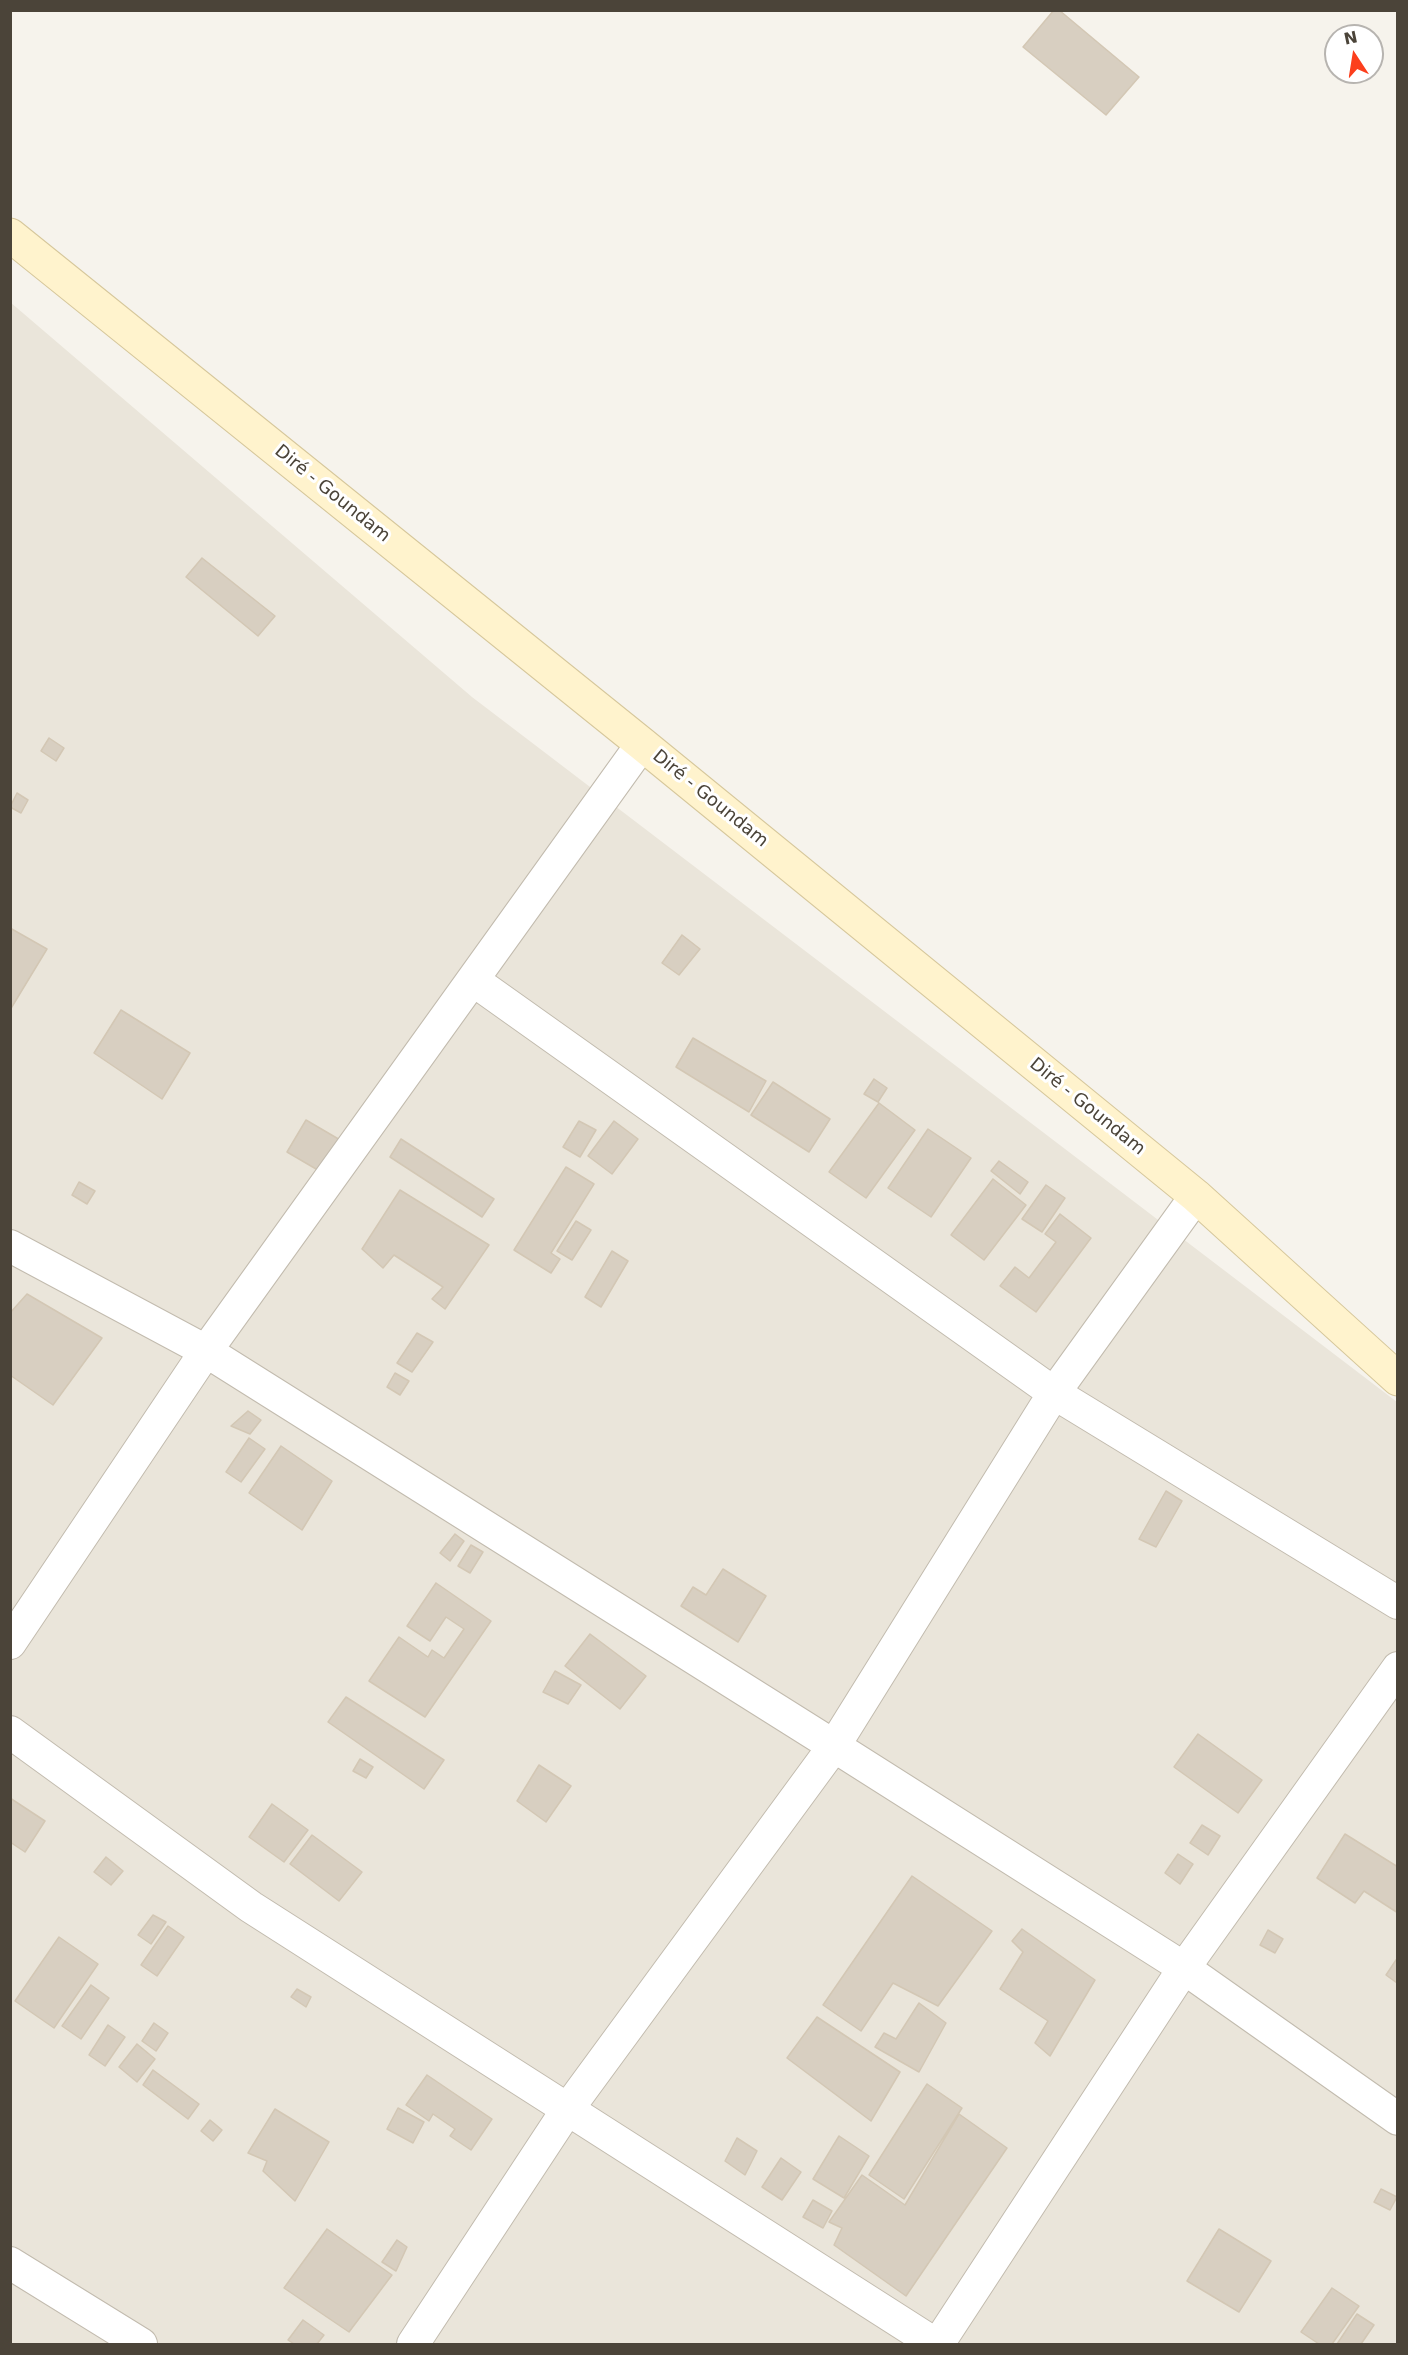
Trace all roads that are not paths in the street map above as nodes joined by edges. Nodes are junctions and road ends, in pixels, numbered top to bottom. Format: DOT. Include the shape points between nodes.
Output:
graph roads {
  1 [pos="10,235"];
  2 [pos="642,744"];
  3 [pos="473,980"];
  4 [pos="1196,1196"];
  5 [pos="10,1246"];
  6 [pos="206,1351"];
  7 [pos="1398,1379"];
  8 [pos="1054,1393"];
  9 [pos="1398,1603"];
  10 [pos="10,1643"];
  11 [pos="1398,1668"];
  12 [pos="10,1732"];
  13 [pos="834,1746"];
  14 [pos="1184,1968"];
  15 [pos="567,2110"];
  16 [pos="1398,2119"];
  17 [pos="10,2263"];
  18 [pos="141,2344"];
  19 [pos="413,2344"];
  20 [pos="936,2344"];
  1 -- 2 [label="main road, Diré - Goundam"];
  2 -- 3 [label="street"];
  2 -- 4 [label="main road, Diré - Goundam"];
  3 -- 6 [label="street"];
  3 -- 8 [label="street"];
  4 -- 7 [label="main road, Diré - Goundam"];
  4 -- 8 [label="street"];
  5 -- 6 [label="street"];
  6 -- 10 [label="street"];
  6 -- 13 [label="street"];
  8 -- 9 [label="street"];
  8 -- 13 [label="street"];
  11 -- 14 [label="street"];
  12 -- 15 [label="street" via="251,1907"];
  13 -- 14 [label="street"];
  13 -- 15 [label="street"];
  14 -- 16 [label="street"];
  14 -- 20 [label="street"];
  15 -- 19 [label="street"];
  15 -- 20 [label="street"];
  17 -- 18 [label="street"];
}
